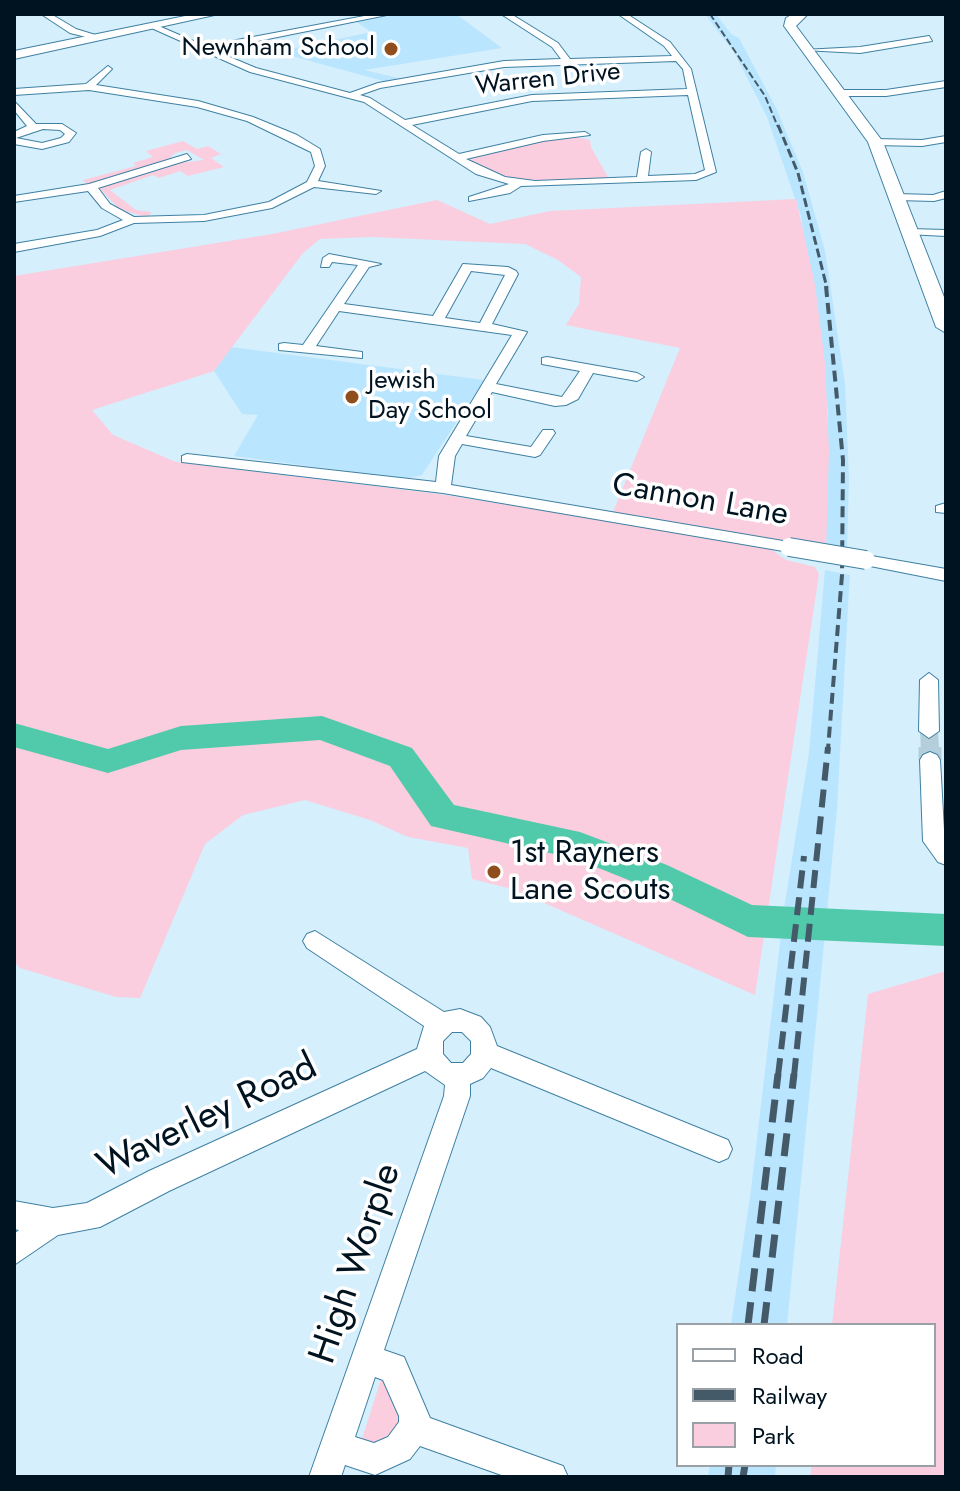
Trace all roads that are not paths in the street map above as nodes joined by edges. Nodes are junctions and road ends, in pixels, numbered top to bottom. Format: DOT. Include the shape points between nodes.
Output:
graph roads {
  1 [pos="45,14"];
  2 [pos="213,14"];
  3 [pos="388,14"];
  4 [pos="505,14"];
  5 [pos="622,14"];
  6 [pos="802,14"];
  7 [pos="151,26"];
  8 [pos="98,37"];
  9 [pos="929,39"];
  10 [pos="204,49"];
  11 [pos="807,50"];
  12 [pos="14,55"];
  13 [pos="679,58"];
  14 [pos="567,61"];
  15 [pos="108,69"];
  16 [pos="946,84"];
  17 [pos="89,87"];
  18 [pos="694,92"];
  19 [pos="839,93"];
  20 [pos="14,94"];
  21 [pos="352,95"];
  22 [pos="14,104"];
  23 [pos="406,123"];
  24 [pos="33,127"];
  25 [pos="585,135"];
  26 [pos="14,139"];
  27 [pos="946,139"];
  28 [pos="875,142"];
  29 [pos="646,152"];
  30 [pos="187,157"];
  31 [pos="459,157"];
  32 [pos="643,179"];
  33 [pos="518,183"];
  34 [pos="312,184"];
  35 [pos="91,187"];
  36 [pos="376,191"];
  37 [pos="946,194"];
  38 [pos="897,197"];
  39 [pos="14,199"];
  40 [pos="473,199"];
  41 [pos="132,220"];
  42 [pos="910,232"];
  43 [pos="946,233"];
  44 [pos="14,248"];
  45 [pos="325,264"];
  46 [pos="940,294"];
  47 [pos="336,307"];
  48 [pos="437,320"];
  49 [pos="485,325"];
  50 [pos="946,327"];
  51 [pos="284,347"];
  52 [pos="307,349"];
  53 [pos="357,355"];
  54 [pos="547,361"];
  55 [pos="588,369"];
  56 [pos="637,377"];
  57 [pos="489,387"];
  58 [pos="548,433"];
  59 [pos="457,438"];
  60 [pos="187,459"];
  61 [pos="443,488"];
  62 [pos="946,575"];
  63 [pos="929,680"];
  64 [pos="929,731"];
  65 [pos="930,760"];
  66 [pos="946,856"];
  67 [pos="315,941"];
  68 [pos="443,1025"];
  69 [pos="484,1053"];
  70 [pos="429,1056"];
  71 [pos="458,1075"];
  72 [pos="719,1149"];
  73 [pos="14,1215"];
  74 [pos="53,1222"];
  75 [pos="14,1251"];
  76 [pos="367,1359"];
  77 [pos="414,1428"];
  78 [pos="337,1447"];
  79 [pos="325,1477"];
  80 [pos="552,1477"];
  1 -- 8 [label="street" via="71,35"];
  2 -- 7 [label="street"];
  3 -- 10 [label="street"];
  4 -- 14 [label="street" via="555,45"];
  5 -- 13 [label="street"];
  6 -- 11 [label="street" via="790,26"];
  7 -- 8 [label="street"];
  7 -- 10 [label="street"];
  8 -- 12 [label="street"];
  9 -- 11 [label="street" via="860,50"];
  10 -- 21 [label="street" via="253,70"];
  11 -- 19 [label="street"];
  13 -- 14 [label="street"];
  13 -- 18 [label="street"];
  14 -- 21 [label="street" via="478,67"];
  15 -- 17 [label="street"];
  16 -- 19 [label="street"];
  17 -- 20 [label="street"];
  17 -- 34 [label="street" via="156,96 202,115 267,126 316,151 320,166"];
  18 -- 23 [label="street, Warren Drive" via="523,99"];
  18 -- 32 [label="street" via="711,172"];
  19 -- 28 [label="street"];
  21 -- 23 [label="street"];
  22 -- 24 [label="street"];
  23 -- 31 [label="street"];
  24 -- 26 [label="street"];
  24 -- 26 [label="street" via="62,127 71,133 42,146"];
  25 -- 31 [label="street" via="543,138"];
  27 -- 28 [label="street"];
  28 -- 38 [label="street"];
  29 -- 32 [label="street"];
  30 -- 35 [label="street"];
  31 -- 33 [label="street" via="491,176"];
  32 -- 33 [label="street"];
  33 -- 40 [label="street"];
  34 -- 36 [label="street"];
  34 -- 41 [label="street" via="272,205 239,213"];
  35 -- 39 [label="street"];
  35 -- 41 [label="street" via="106,206"];
  37 -- 38 [label="street"];
  38 -- 42 [label="street"];
  41 -- 44 [label="street" via="100,233"];
  42 -- 43 [label="street"];
  42 -- 46 [label="street"];
  45 -- 47 [label="street" via="329,258 372,264"];
  46 -- 50 [label="street"];
  47 -- 48 [label="street"];
  47 -- 52 [label="street"];
  48 -- 49 [label="street"];
  48 -- 49 [label="street" via="467,267 508,271 512,274"];
  49 -- 57 [label="street" via="521,336"];
  51 -- 52 [label="street"];
  52 -- 53 [label="street"];
  54 -- 55 [label="street"];
  55 -- 56 [label="street"];
  55 -- 57 [label="street" via="566,401"];
  57 -- 59 [label="street"];
  58 -- 59 [label="street" via="535,452"];
  59 -- 61 [label="street" via="447,456"];
  60 -- 61 [label="street, Cannon Lane"];
  61 -- 62 [label="street, Cannon Lane, bridge"];
  63 -- 64 [label="street"];
  65 -- 66 [label="street" via="934,841"];
  67 -- 68 [label="street"];
  68 -- 69 [label="street" via="459,1021 474,1026 484,1039"];
  68 -- 70 [label="street" via="431,1038"];
  69 -- 71 [label="street" via="475,1068"];
  69 -- 72 [label="street"];
  70 -- 71 [label="street" via="440,1070"];
  70 -- 74 [label="street, Waverley Road" via="90,1217"];
  71 -- 76 [label="street, High Worple" via="457,1096"];
  73 -- 74 [label="street, Waverley Road"];
  74 -- 75 [label="street"];
  76 -- 77 [label="street" via="393,1368 410,1399"];
  76 -- 78 [label="street, High Worple"];
  77 -- 78 [label="street" via="399,1448 375,1459"];
  77 -- 80 [label="street"];
  78 -- 79 [label="street, High Worple"];
}
